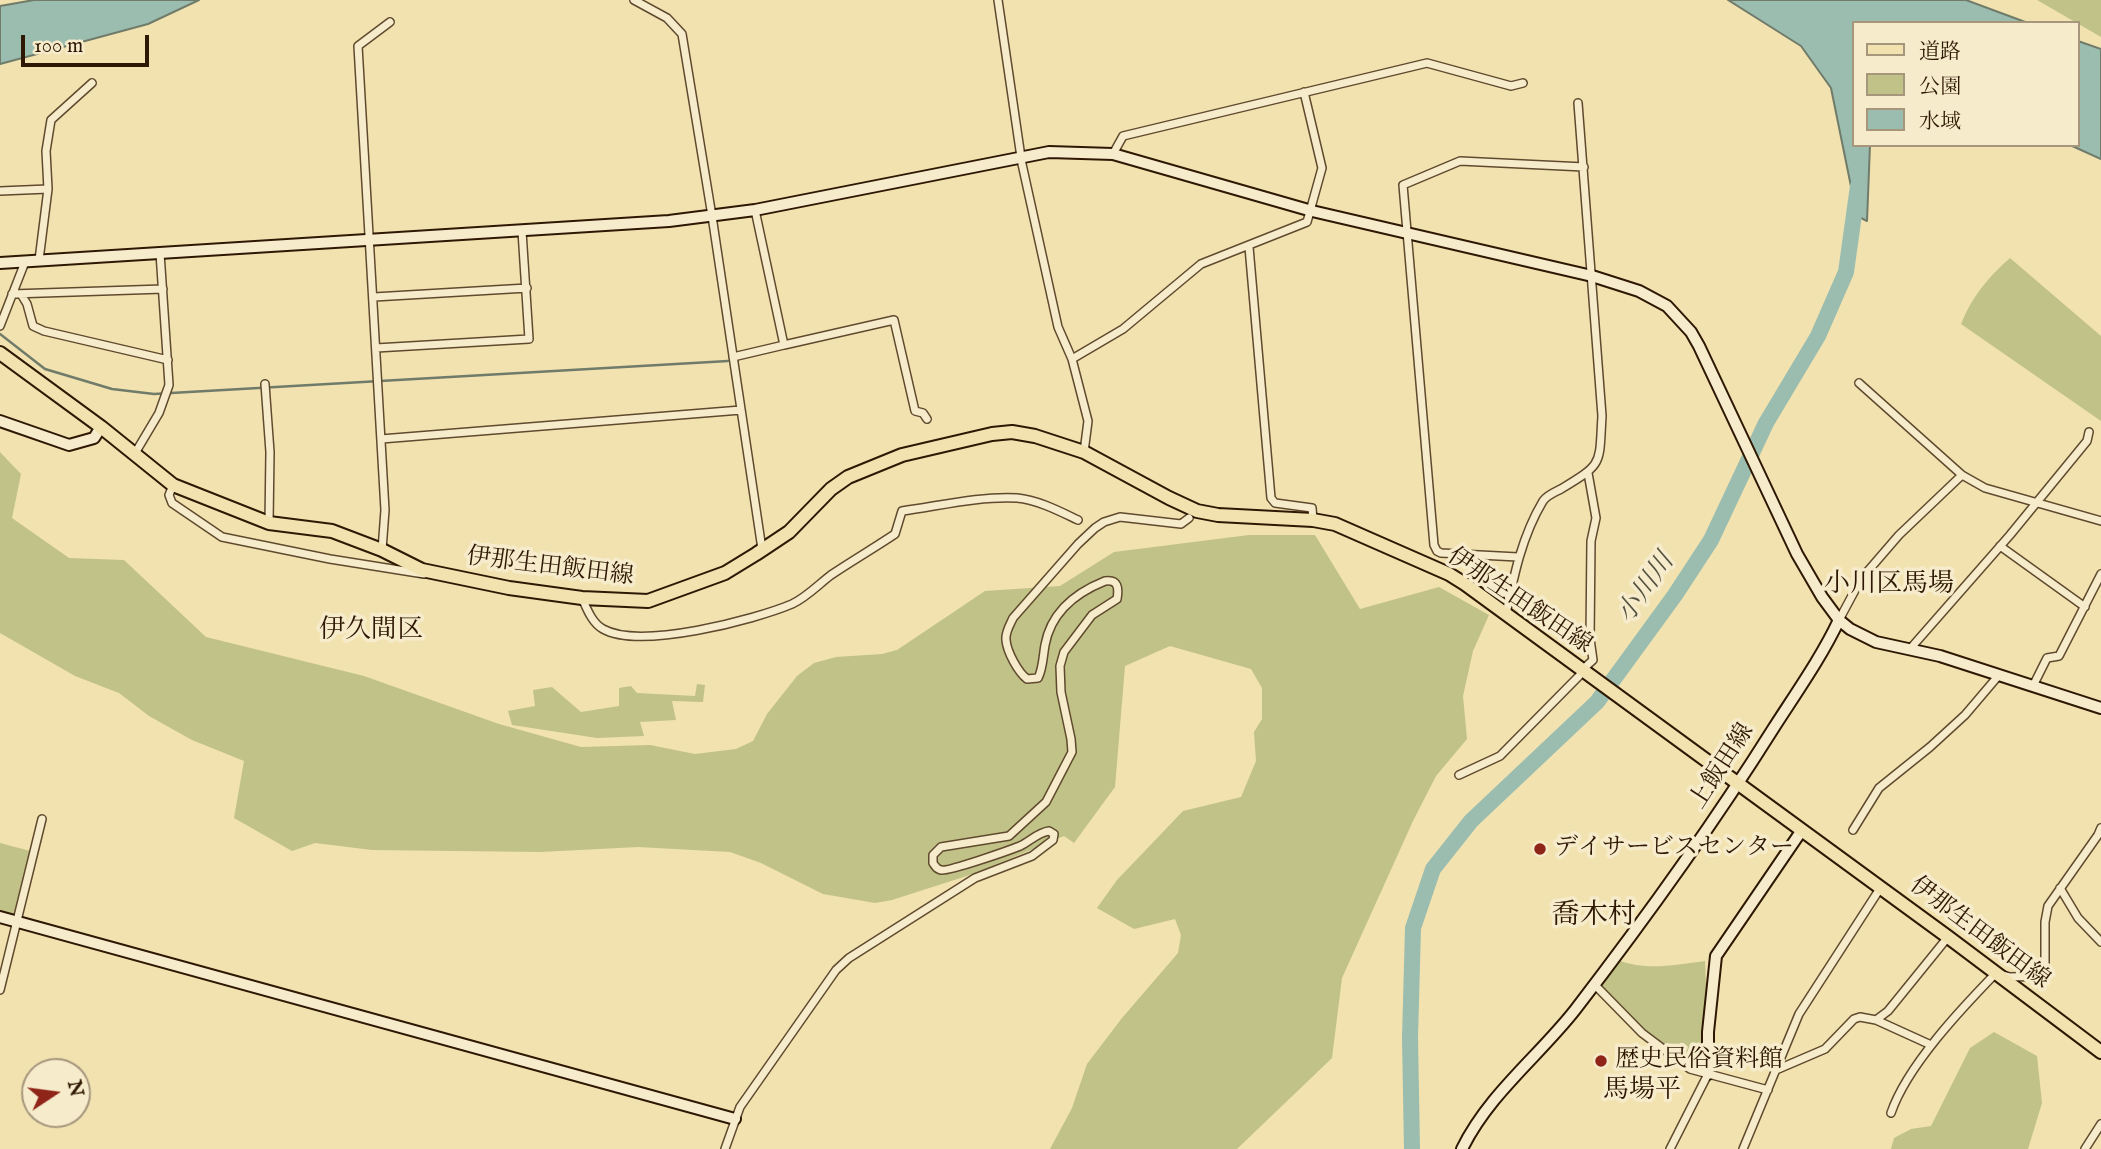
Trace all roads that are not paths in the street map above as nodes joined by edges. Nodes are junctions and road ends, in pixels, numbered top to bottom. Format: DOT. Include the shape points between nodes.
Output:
graph roads {
  1 [pos="634,0"];
  2 [pos="998,0"];
  3 [pos="390,22"];
  4 [pos="92,83"];
  5 [pos="1522,83"];
  6 [pos="1304,92"];
  7 [pos="1578,103"];
  8 [pos="1113,154"];
  9 [pos="1021,158"];
  10 [pos="1584,167"];
  11 [pos="48,189"];
  12 [pos="0,191"];
  13 [pos="755,210"];
  14 [pos="1312,211"];
  15 [pos="712,216"];
  16 [pos="522,231"];
  17 [pos="1406,233"];
  18 [pos="370,240"];
  19 [pos="1249,247"];
  20 [pos="160,253"];
  21 [pos="39,260"];
  22 [pos="25,262"];
  23 [pos="0,263"];
  24 [pos="1592,276"];
  25 [pos="527,288"];
  26 [pos="163,289"];
  27 [pos="12,294"];
  28 [pos="21,294"];
  29 [pos="374,297"];
  30 [pos="0,325"];
  31 [pos="784,345"];
  32 [pos="376,348"];
  33 [pos="0,353"];
  34 [pos="733,357"];
  35 [pos="1072,359"];
  36 [pos="168,360"];
  37 [pos="1859,383"];
  38 [pos="265,387"];
  39 [pos="741,410"];
  40 [pos="927,419"];
  41 [pos="0,421"];
  42 [pos="101,427"];
  43 [pos="2089,432"];
  44 [pos="381,439"];
  45 [pos="1084,452"];
  46 [pos="134,455"];
  47 [pos="1588,472"];
  48 [pos="1962,475"];
  49 [pos="173,485"];
  50 [pos="2034,503"];
  51 [pos="1189,517"];
  52 [pos="1078,520"];
  53 [pos="1313,520"];
  54 [pos="2101,521"];
  55 [pos="269,523"];
  56 [pos="2000,546"];
  57 [pos="762,549"];
  58 [pos="382,551"];
  59 [pos="1517,556"];
  60 [pos="432,572"];
  61 [pos="2101,574"];
  62 [pos="582,598"];
  63 [pos="2085,607"];
  64 [pos="1506,614"];
  65 [pos="1839,621"];
  66 [pos="1910,649"];
  67 [pos="1583,673"];
  68 [pos="1999,675"];
  69 [pos="2033,686"];
  70 [pos="2101,708"];
  71 [pos="1460,775"];
  72 [pos="1738,785"];
  73 [pos="42,819"];
  74 [pos="2101,828"];
  75 [pos="1802,830"];
  76 [pos="1853,830"];
  77 [pos="1881,887"];
  78 [pos="2060,888"];
  79 [pos="0,916"];
  80 [pos="18,921"];
  81 [pos="1948,937"];
  82 [pos="2101,942"];
  83 [pos="1996,973"];
  84 [pos="1594,984"];
  85 [pos="0,990"];
  86 [pos="1876,1020"];
  87 [pos="1931,1045"];
  88 [pos="2101,1052"];
  89 [pos="1776,1071"];
  90 [pos="1708,1074"];
  91 [pos="1768,1090"];
  92 [pos="1891,1114"];
  93 [pos="736,1119"];
  94 [pos="2101,1124"];
  95 [pos="725,1149"];
  96 [pos="1462,1149"];
  97 [pos="1671,1149"];
  98 [pos="1742,1149"];
  99 [pos="2085,1149"];
  1 -- 15 [label="street" via="667,18 682,34"];
  2 -- 9 [label="street"];
  3 -- 18 [label="street" via="358,46"];
  4 -- 11 [label="street" via="51,120 46,151"];
  5 -- 6 [label="street" via="1511,86 1427,63"];
  6 -- 8 [label="street" via="1123,136"];
  6 -- 14 [label="street" via="1322,167"];
  7 -- 10 [label="street"];
  8 -- 9 [label="street" via="1049,152"];
  8 -- 14 [label="street"];
  9 -- 13 [label="street"];
  9 -- 35 [label="street" via="1058,327"];
  10 -- 17 [label="street" via="1460,161 1403,185"];
  10 -- 24 [label="street"];
  11 -- 12 [label="street"];
  11 -- 21 [label="street"];
  13 -- 15 [label="street"];
  13 -- 31 [label="street"];
  14 -- 17 [label="street"];
  14 -- 19 [label="street" via="1307,222"];
  15 -- 16 [label="street"];
  15 -- 34 [label="street"];
  16 -- 18 [label="street"];
  16 -- 25 [label="street"];
  17 -- 24 [label="street"];
  17 -- 59 [label="street" via="1434,545 1441,553"];
  18 -- 20 [label="street"];
  18 -- 29 [label="street"];
  19 -- 35 [label="street" via="1201,264 1123,329"];
  19 -- 53 [label="street" via="1271,498 1275,503 1312,508"];
  20 -- 21 [label="street"];
  20 -- 26 [label="street"];
  21 -- 22 [label="street"];
  22 -- 23 [label="street"];
  22 -- 27 [label="street"];
  24 -- 47 [label="street" via="1602,416 1600,455"];
  24 -- 65 [label="street" via="1653,298 1681,320 1699,346 1813,583"];
  25 -- 29 [label="street"];
  25 -- 32 [label="street" via="528,339"];
  26 -- 28 [label="street"];
  26 -- 36 [label="street"];
  27 -- 28 [label="street"];
  27 -- 30 [label="street"];
  28 -- 36 [label="street" via="33,326 44,331"];
  29 -- 32 [label="street"];
  31 -- 34 [label="street"];
  31 -- 40 [label="street" via="894,320 915,411"];
  32 -- 44 [label="street"];
  33 -- 42 [label="main road, 伊那生田飯田線"];
  34 -- 39 [label="street"];
  35 -- 45 [label="street" via="1088,421"];
  36 -- 46 [label="street" via="166,395"];
  37 -- 48 [label="street"];
  38 -- 55 [label="street"];
  39 -- 44 [label="street"];
  39 -- 57 [label="street"];
  41 -- 42 [label="street" via="69,445 94,438"];
  42 -- 46 [label="main road, 伊那生田飯田線"];
  43 -- 50 [label="street" via="2087,441"];
  44 -- 58 [label="street"];
  45 -- 53 [label="main road, 伊那生田飯田線" via="1197,510"];
  45 -- 57 [label="main road, 伊那生田飯田線" via="1012,432 902,455 848,477 789,532"];
  46 -- 49 [label="main road, 伊那生田飯田線"];
  47 -- 59 [label="street" via="1545,498"];
  47 -- 67 [label="street" via="1596,518 1591,541 1593,660"];
  48 -- 50 [label="street" via="1985,488"];
  48 -- 65 [label="street" via="1861,579"];
  49 -- 55 [label="main road, 伊那生田飯田線"];
  49 -- 60 [label="street" via="172,503 222,537 420,575"];
  50 -- 54 [label="street"];
  50 -- 56 [label="street"];
  51 -- 93 [label="street" via="1181,524 1120,517 1095,528 1027,601 1007,630 1006,640 1021,674 1038,678 1047,634 1060,609 1105,581 1111,580 1119,591 1117,599 1092,614 1064,652 1061,692 1072,752 1046,802 1009,836 941,847 933,855 933,863 943,871 961,866 1020,846 1043,831 1054,834 1053,840 1032,856 975,878 849,958 824,984"];
  52 -- 62 [label="street" via="1018,498 902,511 895,534 793,603 679,634 648,637 604,630 593,621"];
  53 -- 64 [label="main road, 伊那生田飯田線" via="1356,532 1449,574"];
  55 -- 58 [label="main road, 伊那生田飯田線" via="332,531"];
  56 -- 63 [label="street"];
  56 -- 66 [label="street"];
  57 -- 62 [label="main road, 伊那生田飯田線" via="725,573 648,601"];
  58 -- 60 [label="main road, 伊那生田飯田線"];
  59 -- 64 [label="street"];
  60 -- 62 [label="main road, 伊那生田飯田線"];
  61 -- 63 [label="street"];
  63 -- 69 [label="street" via="2059,656 2047,658"];
  64 -- 67 [label="main road, 伊那生田飯田線"];
  65 -- 66 [label="street" via="1865,638"];
  65 -- 72 [label="street, 上飯田線"];
  66 -- 68 [label="street"];
  67 -- 71 [label="street" via="1500,756"];
  67 -- 72 [label="main road, 伊那生田飯田線"];
  68 -- 69 [label="street"];
  68 -- 76 [label="street" via="1965,715 1879,788"];
  69 -- 70 [label="street"];
  72 -- 75 [label="main road, 伊那生田飯田線"];
  72 -- 84 [label="street, 上飯田線"];
  73 -- 80 [label="street"];
  74 -- 78 [label="street"];
  75 -- 77 [label="main road, 伊那生田飯田線"];
  75 -- 90 [label="street" via="1716,956"];
  77 -- 81 [label="main road, 伊那生田飯田線"];
  77 -- 89 [label="street" via="1812,991"];
  78 -- 82 [label="street" via="2078,918"];
  78 -- 83 [label="street" via="2046,913 2045,976"];
  79 -- 80 [label="street"];
  80 -- 85 [label="street"];
  80 -- 93 [label="street"];
  81 -- 83 [label="main road, 伊那生田飯田線"];
  81 -- 86 [label="street"];
  83 -- 87 [label="street"];
  83 -- 88 [label="main road, 伊那生田飯田線"];
  84 -- 90 [label="street" via="1642,1033 1690,1069"];
  84 -- 96 [label="street, 上飯田線" via="1545,1046 1493,1100"];
  86 -- 87 [label="street"];
  86 -- 89 [label="street" via="1854,1019 1825,1049"];
  87 -- 92 [label="street"];
  89 -- 91 [label="street"];
  90 -- 91 [label="street"];
  90 -- 97 [label="street"];
  91 -- 98 [label="street"];
  93 -- 95 [label="street"];
  94 -- 99 [label="street"];
}
